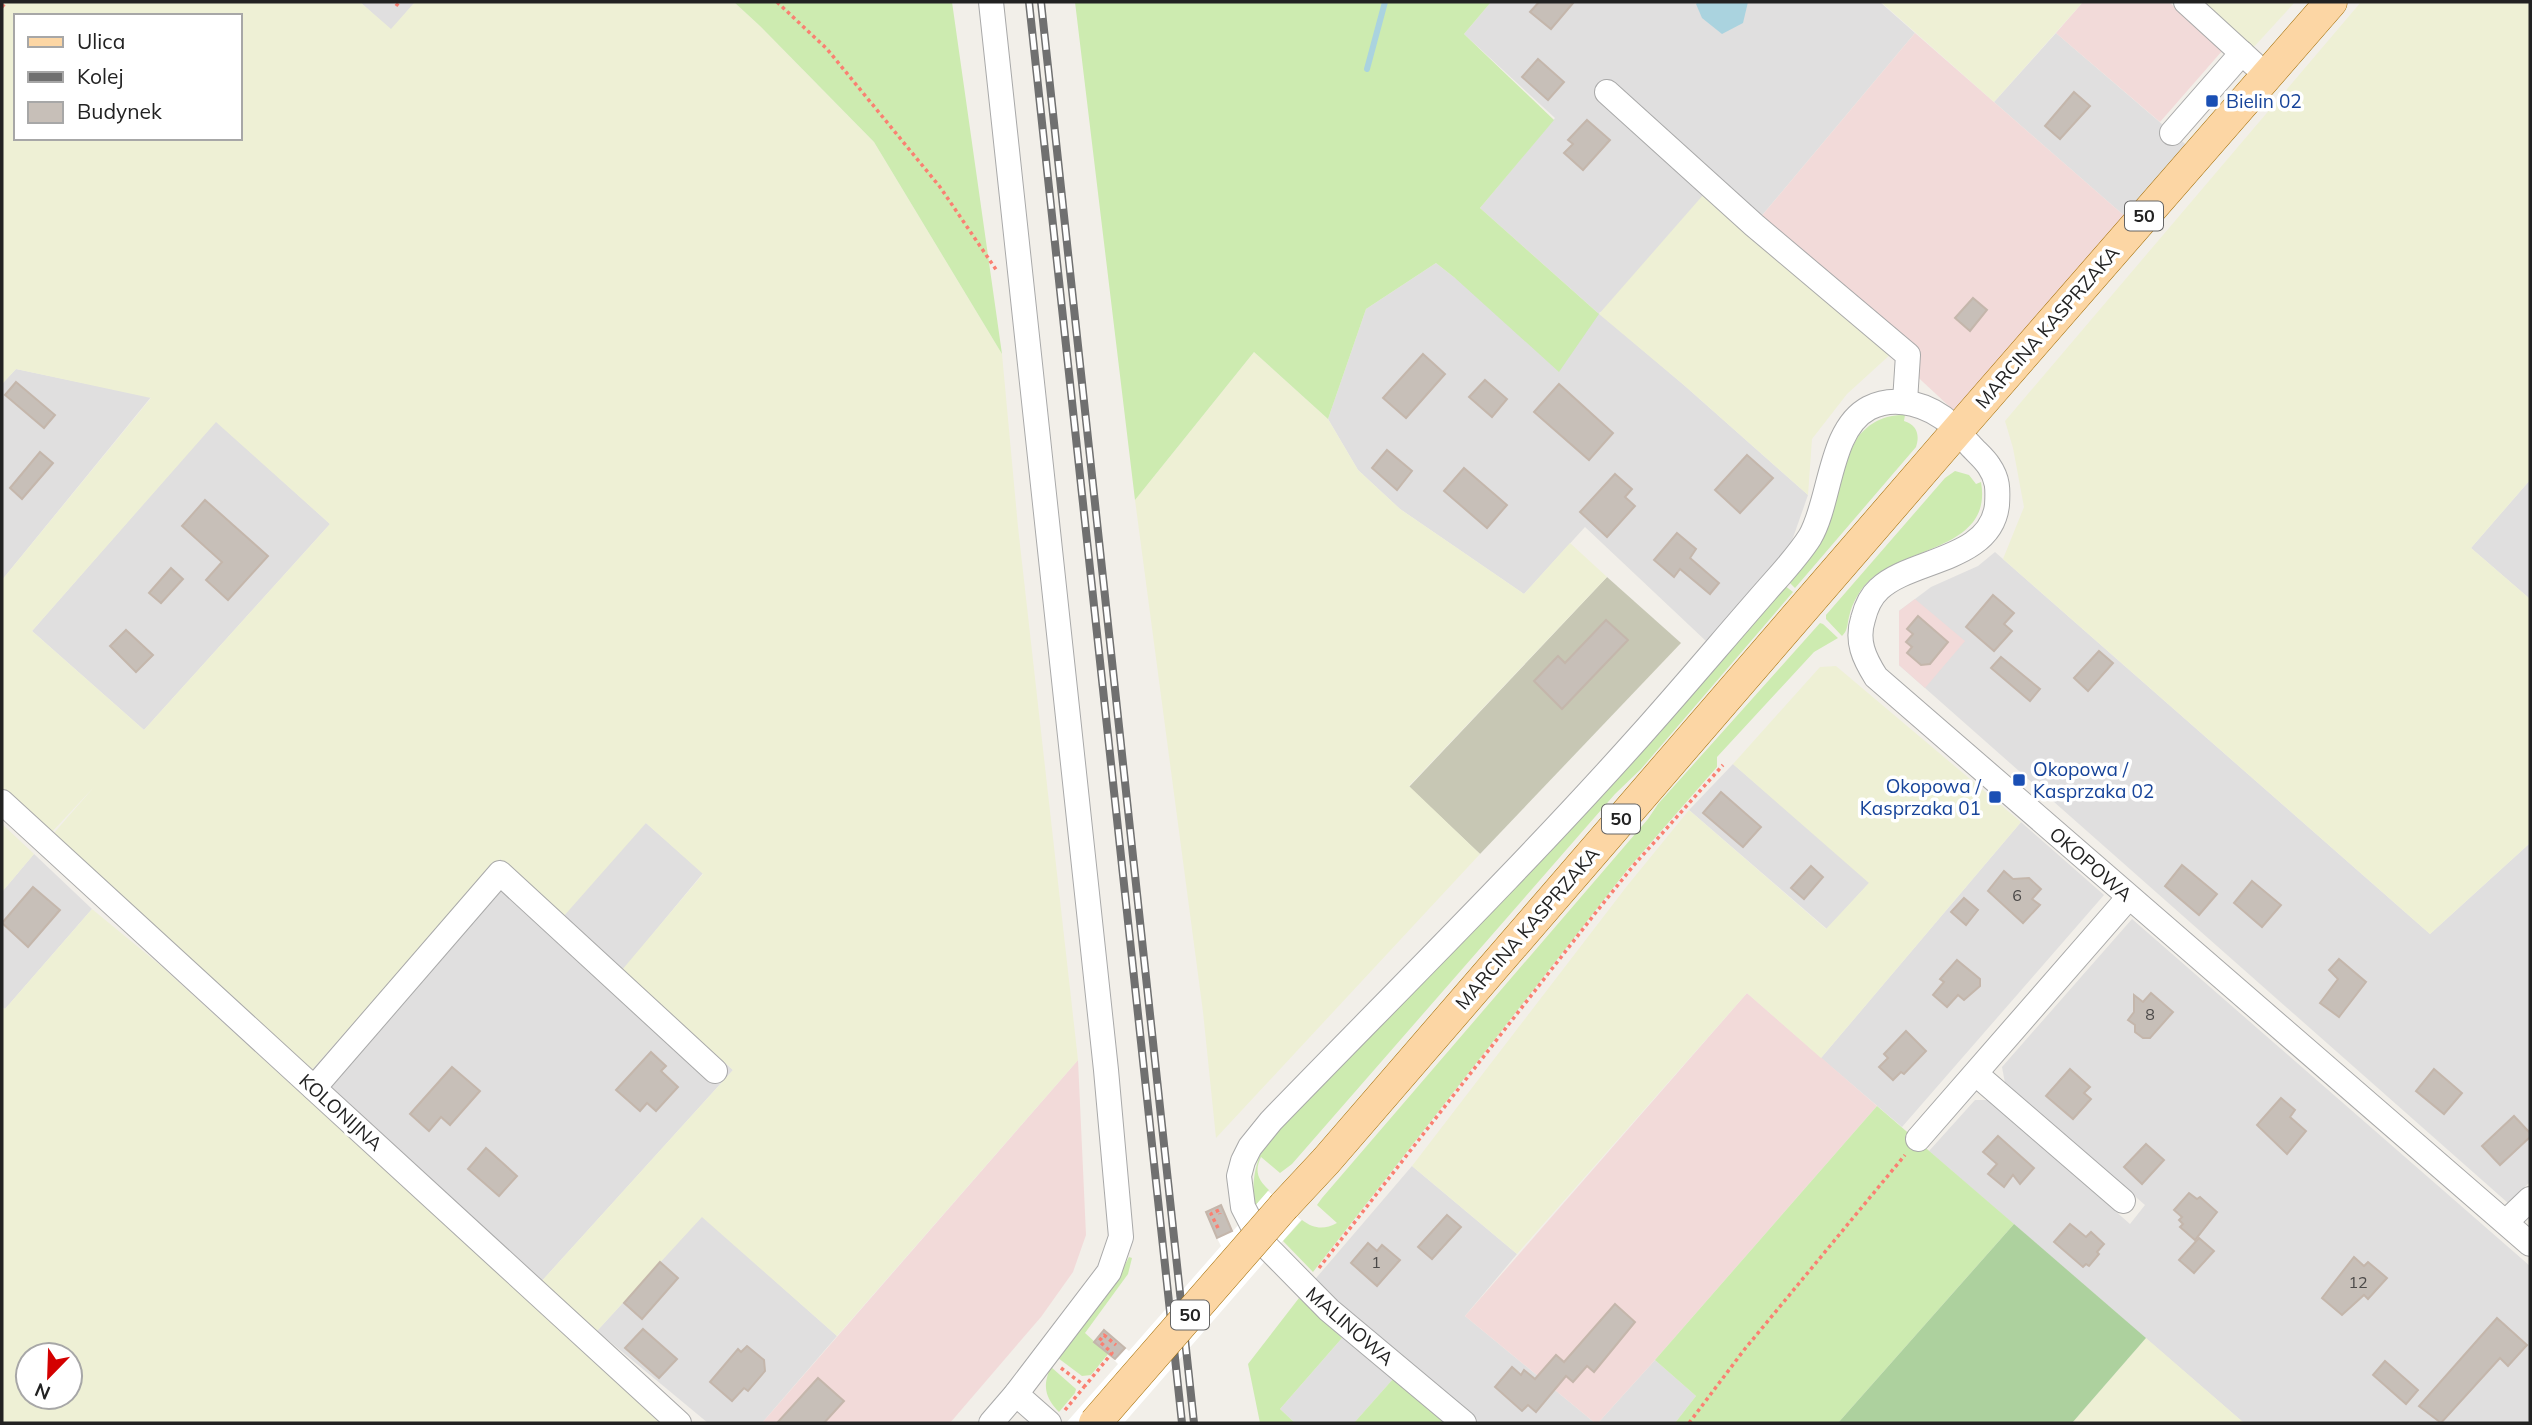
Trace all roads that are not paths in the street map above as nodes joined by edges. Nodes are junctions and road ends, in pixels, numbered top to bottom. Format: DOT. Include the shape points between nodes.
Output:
graph roads {
  1 [pos="991,2"];
  2 [pos="2186,2"];
  3 [pos="2332,2"];
  4 [pos="2242,53"];
  5 [pos="2267,76"];
  6 [pos="1607,92"];
  7 [pos="2172,133"];
  8 [pos="1905,401"];
  9 [pos="1956,431"];
  10 [pos="2,802"];
  11 [pos="2129,897"];
  12 [pos="715,1071"];
  13 [pos="1976,1074"];
  14 [pos="314,1088"];
  15 [pos="1918,1139"];
  16 [pos="2530,1199"];
  17 [pos="2123,1201"];
  18 [pos="2506,1222"];
  19 [pos="2530,1244"];
  20 [pos="1016,1394"];
  21 [pos="1072,1422"];
  22 [pos="679,1423"];
  23 [pos="991,1423"];
  24 [pos="1464,1423"];
  1 -- 20 [label="street" via="1121,1237 1109,1272"];
  2 -- 4 [label="street"];
  3 -- 5 [label="main road, MARCINA KASPRZAKA / 50"];
  4 -- 5 [label="street"];
  4 -- 7 [label="street"];
  5 -- 9 [label="main road, MARCINA KASPRZAKA / 50"];
  6 -- 8 [label="street" via="1908,355"];
  8 -- 9 [label="street" via="1952,424"];
  8 -- 24 [label="street, MALINOWA" via="1887,401 1867,409 1852,424 1844,434 1809,539 1781,574 1639,738 1271,1121 1243,1161 1239,1176 1242,1207 1260,1240 1329,1310"];
  9 -- 11 [label="street, OKOPOWA" via="1987,464 1998,484 1996,511 1983,534 1960,552 1876,591 1860,628 1863,655 1876,677"];
  9 -- 21 [label="main road, MARCINA KASPRZAKA / 50, bridge" via="1344,1140"];
  10 -- 14 [label="street, KOLONIJNA"];
  11 -- 13 [label="street"];
  11 -- 18 [label="street, OKOPOWA"];
  12 -- 14 [label="street" via="500,873"];
  13 -- 15 [label="street"];
  13 -- 17 [label="street"];
  14 -- 22 [label="street, KOLONIJNA"];
  16 -- 18 [label="street"];
  18 -- 19 [label="street, OKOPOWA"];
  20 -- 21 [label="street"];
  20 -- 23 [label="street"];
}
